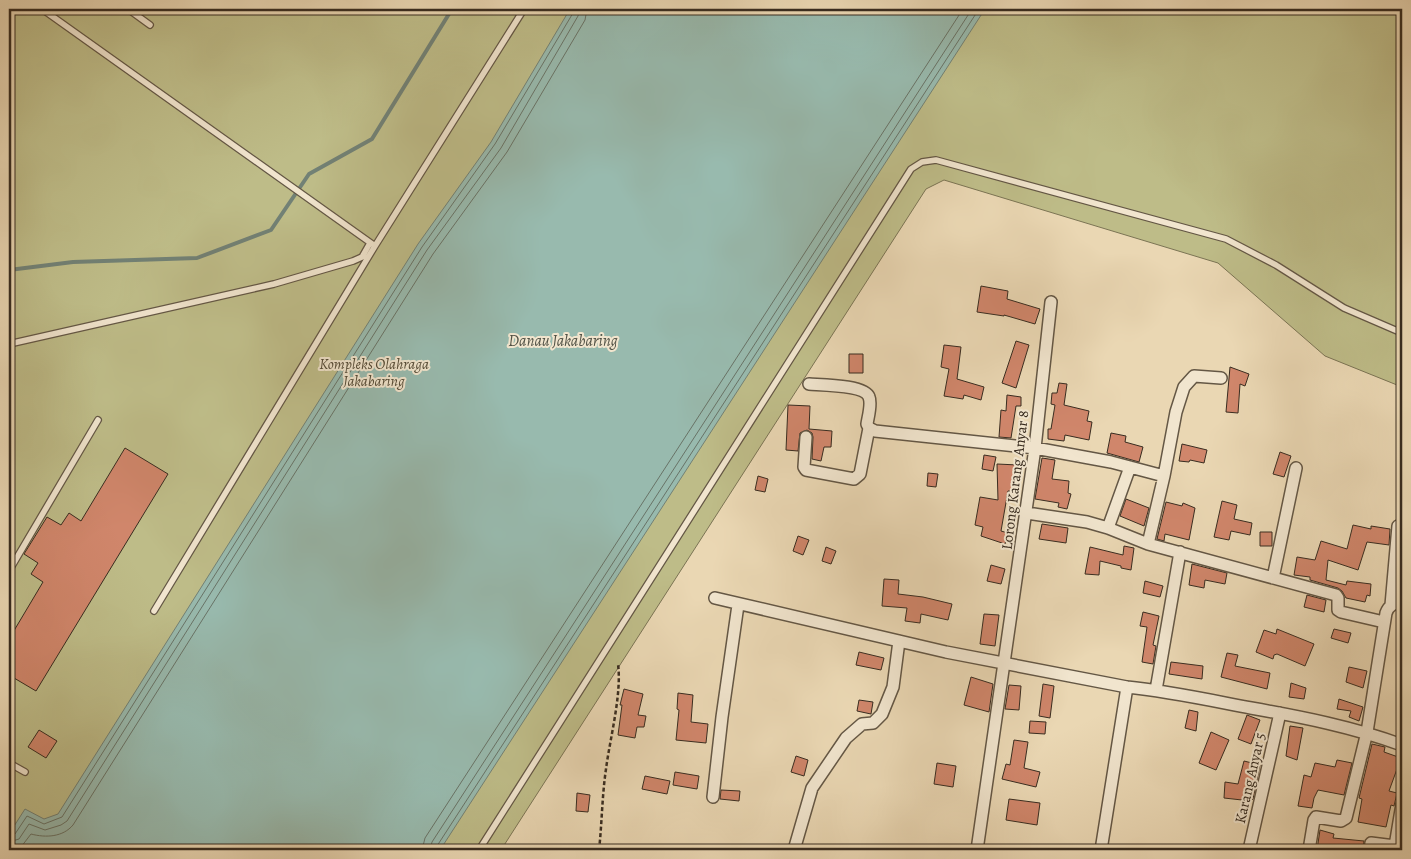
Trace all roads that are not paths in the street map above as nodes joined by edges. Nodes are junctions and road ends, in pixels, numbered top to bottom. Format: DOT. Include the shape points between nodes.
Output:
graph roads {
  1 [pos="42,9"];
  2 [pos="128,9"];
  3 [pos="524,9"];
  4 [pos="51,11"];
  5 [pos="150,25"];
  6 [pos="373,244"];
  7 [pos="1051,302"];
  8 [pos="1402,333"];
  9 [pos="9,344"];
  10 [pos="1221,378"];
  11 [pos="810,384"];
  12 [pos="98,420"];
  13 [pos="869,428"];
  14 [pos="806,437"];
  15 [pos="1035,448"];
  16 [pos="1130,467"];
  17 [pos="1296,468"];
  18 [pos="1164,476"];
  19 [pos="1026,513"];
  20 [pos="1398,526"];
  21 [pos="1108,528"];
  22 [pos="1148,544"];
  23 [pos="1180,552"];
  24 [pos="9,570"];
  25 [pos="1273,578"];
  26 [pos="715,598"];
  27 [pos="1396,604"];
  28 [pos="738,605"];
  29 [pos="154,611"];
  30 [pos="1384,622"];
  31 [pos="899,641"];
  32 [pos="1005,662"];
  33 [pos="1127,686"];
  34 [pos="1156,690"];
  35 [pos="1280,713"];
  36 [pos="1367,732"];
  37 [pos="1402,745"];
  38 [pos="9,763"];
  39 [pos="25,772"];
  40 [pos="713,796"];
  41 [pos="1402,804"];
  42 [pos="479,850"];
  43 [pos="794,850"];
  44 [pos="977,850"];
  45 [pos="1101,850"];
  46 [pos="1249,850"];
  47 [pos="1309,850"];
  48 [pos="1370,850"];
  1 -- 4 [label="lane"];
  2 -- 5 [label="lane"];
  3 -- 6 [label="lane"];
  4 -- 6 [label="lane"];
  6 -- 9 [label="lane" via="353,262 274,284"];
  6 -- 29 [label="lane"];
  7 -- 15 [label="street, Lorong Karang Anyar 8"];
  8 -- 42 [label="lane" via="1344,308 1276,265 1226,239 936,160 922,162 911,169"];
  10 -- 18 [label="street" via="1194,376 1184,387"];
  11 -- 13 [label="street" via="857,388 866,393 870,399"];
  12 -- 24 [label="lane"];
  13 -- 14 [label="street" via="860,474 854,479 806,470"];
  13 -- 15 [label="street" via="880,432"];
  15 -- 16 [label="street"];
  15 -- 19 [label="street, Lorong Karang Anyar 8"];
  16 -- 18 [label="street"];
  16 -- 21 [label="street"];
  17 -- 25 [label="street"];
  18 -- 22 [label="street"];
  19 -- 21 [label="street"];
  19 -- 32 [label="street, Lorong Karang Anyar 8"];
  20 -- 27 [label="street"];
  21 -- 22 [label="street"];
  22 -- 23 [label="street"];
  23 -- 25 [label="street"];
  23 -- 34 [label="street"];
  25 -- 30 [label="street" via="1336,595 1338,610"];
  26 -- 28 [label="street"];
  27 -- 30 [label="street" via="1386,613"];
  28 -- 31 [label="street"];
  28 -- 40 [label="street"];
  30 -- 36 [label="street"];
  31 -- 32 [label="street"];
  31 -- 43 [label="street" via="894,687 882,714 873,723 862,724 846,738 812,788"];
  32 -- 33 [label="street"];
  32 -- 44 [label="street, Lorong Karang Anyar 8"];
  33 -- 34 [label="street"];
  33 -- 45 [label="street"];
  34 -- 35 [label="street"];
  35 -- 36 [label="street"];
  35 -- 46 [label="street, Karang Anyar 5"];
  36 -- 37 [label="street"];
  36 -- 47 [label="street" via="1346,818 1316,817"];
  38 -- 39 [label="lane"];
  41 -- 48 [label="street" via="1395,846 1371,843"];
}
